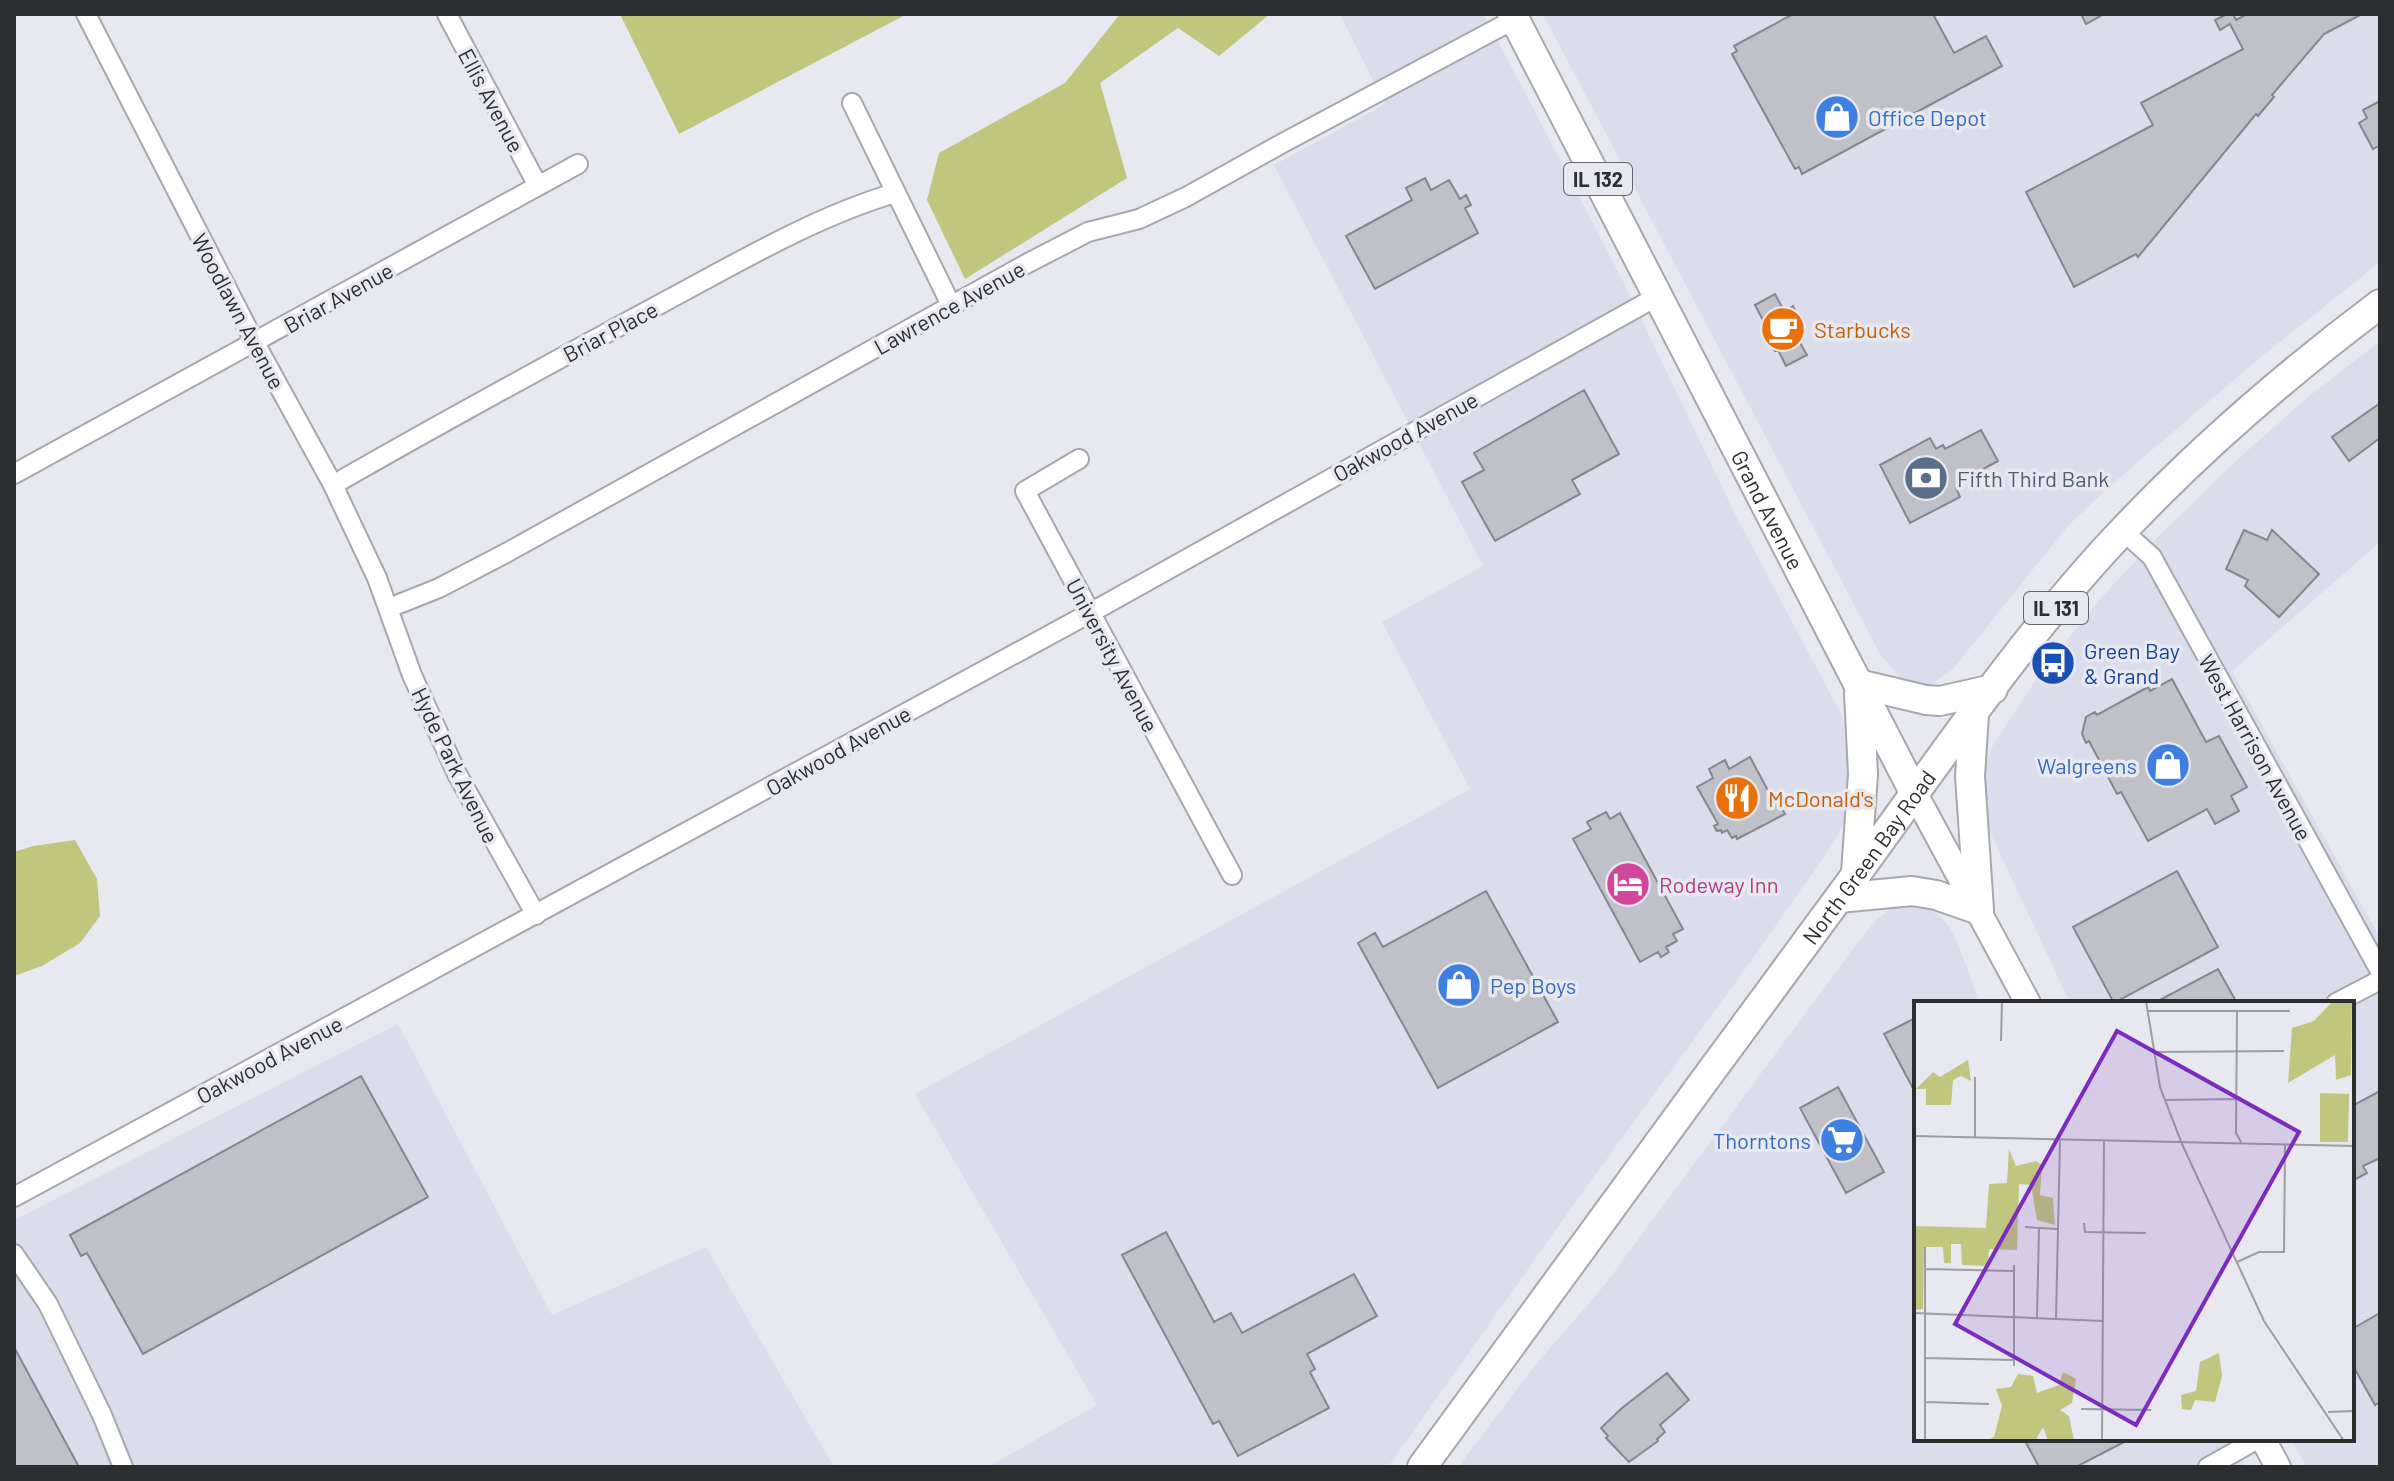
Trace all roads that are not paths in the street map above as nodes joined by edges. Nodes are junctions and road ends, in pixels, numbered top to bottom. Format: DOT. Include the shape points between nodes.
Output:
graph roads {
  1 [pos="86,14"];
  2 [pos="447,14"];
  3 [pos="1514,16"];
  4 [pos="852,103"];
  5 [pos="578,164"];
  6 [pos="538,186"];
  7 [pos="895,193"];
  8 [pos="1658,296"];
  9 [pos="2380,304"];
  10 [pos="951,305"];
  11 [pos="255,343"];
  12 [pos="1079,459"];
  13 [pos="14,474"];
  14 [pos="333,485"];
  15 [pos="2123,531"];
  16 [pos="389,608"];
  17 [pos="1090,613"];
  18 [pos="1859,684"];
  19 [pos="1993,689"];
  20 [pos="1974,714"];
  21 [pos="1914,792"];
  22 [pos="1856,873"];
  23 [pos="1232,875"];
  24 [pos="1839,898"];
  25 [pos="1979,910"];
  26 [pos="536,915"];
  27 [pos="2380,971"];
  28 [pos="2380,980"];
  29 [pos="2027,1001"];
  30 [pos="2340,1001"];
  31 [pos="14,1197"];
  32 [pos="14,1254"];
  33 [pos="2256,1441"];
  34 [pos="2261,1441"];
  35 [pos="123,1467"];
  36 [pos="1422,1467"];
  37 [pos="2208,1467"];
  38 [pos="2278,1467"];
  1 -- 11 [label="street, Woodlawn Avenue"];
  2 -- 6 [label="street, Ellis Avenue"];
  3 -- 8 [label="main road, Grand Avenue / IL 132"];
  3 -- 10 [label="street, Lawrence Avenue" via="1186,197 1139,219 1088,232"];
  4 -- 7 [label="street"];
  5 -- 6 [label="street, Briar Avenue"];
  6 -- 11 [label="street, Briar Avenue"];
  7 -- 10 [label="street"];
  7 -- 14 [label="street, Briar Place" via="852,205 767,247"];
  8 -- 17 [label="street, Oakwood Avenue"];
  8 -- 18 [label="main road, Grand Avenue / IL 132"];
  9 -- 15 [label="main road, North Green Bay Road / IL 131" via="2233,422"];
  10 -- 16 [label="street, Lawrence Avenue" via="508,552"];
  11 -- 13 [label="street, Briar Avenue"];
  11 -- 14 [label="street, Woodlawn Avenue"];
  12 -- 17 [label="street, University Avenue" via="1025,491"];
  14 -- 16 [label="street, Woodlawn Avenue"];
  15 -- 19 [label="main road, North Green Bay Road / IL 131"];
  15 -- 27 [label="street, West Harrison Avenue" via="2152,557"];
  16 -- 26 [label="street, Hyde Park Avenue" via="412,675 457,774"];
  17 -- 23 [label="street, University Avenue"];
  17 -- 26 [label="street, Oakwood Avenue"];
  18 -- 19 [label="main road" via="1940,701"];
  18 -- 21 [label="main road, Grand Avenue / IL 132"];
  18 -- 22 [label="main road" via="1863,774"];
  19 -- 20 [label="main road, North Green Bay Road / IL 131"];
  20 -- 21 [label="main road, North Green Bay Road / IL 131"];
  20 -- 25 [label="main road" via="1970,776"];
  21 -- 22 [label="main road, North Green Bay Road"];
  21 -- 25 [label="main road, Grand Avenue"];
  22 -- 24 [label="main road, North Green Bay Road"];
  24 -- 25 [label="main road" via="1912,891"];
  24 -- 36 [label="main road, North Green Bay Road"];
  25 -- 29 [label="main road, Grand Avenue"];
  26 -- 31 [label="street, Oakwood Avenue"];
  28 -- 30 [label="street"];
  32 -- 35 [label="street" via="48,1304"];
  33 -- 37 [label="street"];
  34 -- 38 [label="main road"];
}
